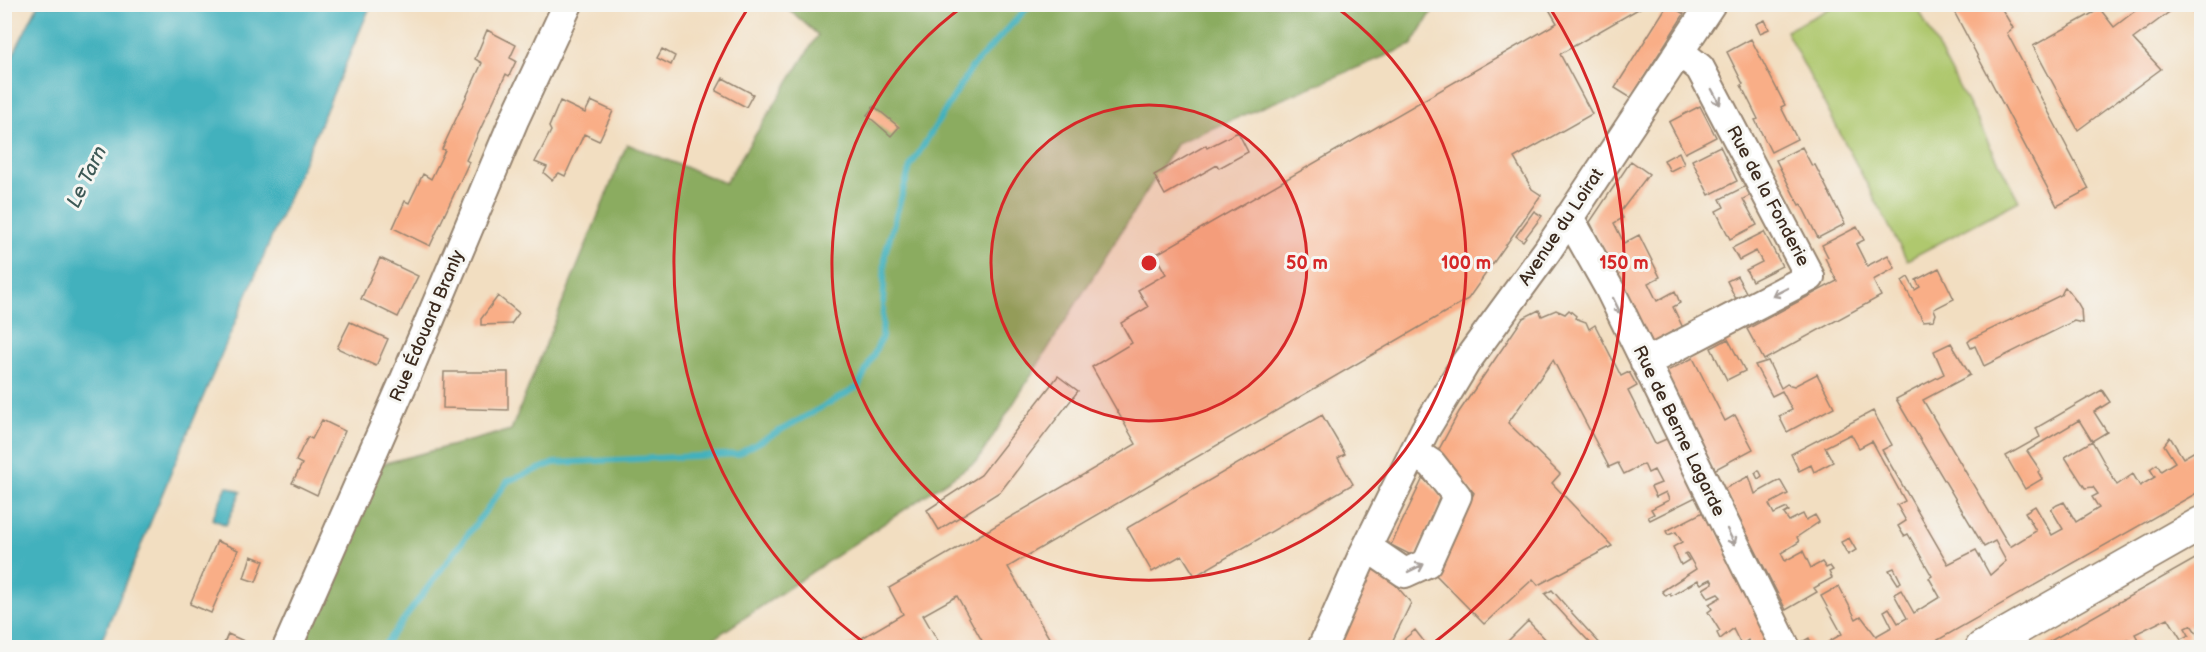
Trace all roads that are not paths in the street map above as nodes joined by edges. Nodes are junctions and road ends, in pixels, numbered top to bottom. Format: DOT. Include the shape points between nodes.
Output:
graph roads {
  1 [pos="568,4"];
  2 [pos="1711,4"];
  3 [pos="1680,52"];
  4 [pos="1569,217"];
  5 [pos="1645,363"];
  6 [pos="1414,452"];
  7 [pos="2202,523"];
  8 [pos="1367,547"];
  9 [pos="287,648"];
  10 [pos="1322,648"];
  11 [pos="1786,648"];
  12 [pos="1982,648"];
  1 -- 9 [label="street, Rue Édouard Branly" via="514,120"];
  2 -- 3 [label="street, Avenue du Loirat"];
  3 -- 4 [label="street, Avenue du Loirat"];
  3 -- 5 [label="street, Rue de la Fonderie, one-way" via="1700,68 1810,277"];
  4 -- 5 [label="street, Rue de Berne Lagarde, one-way"];
  4 -- 6 [label="street, Avenue du Loirat" via="1466,362"];
  5 -- 11 [label="street, Rue de Berne Lagarde, one-way"];
  6 -- 8 [label="street, Avenue du Loirat"];
  8 -- 6 [label="street, one-way" via="1405,573 1427,563 1457,496 1432,464"];
  7 -- 12 [label="main road"];
  8 -- 10 [label="street, Avenue du Loirat"];
}
